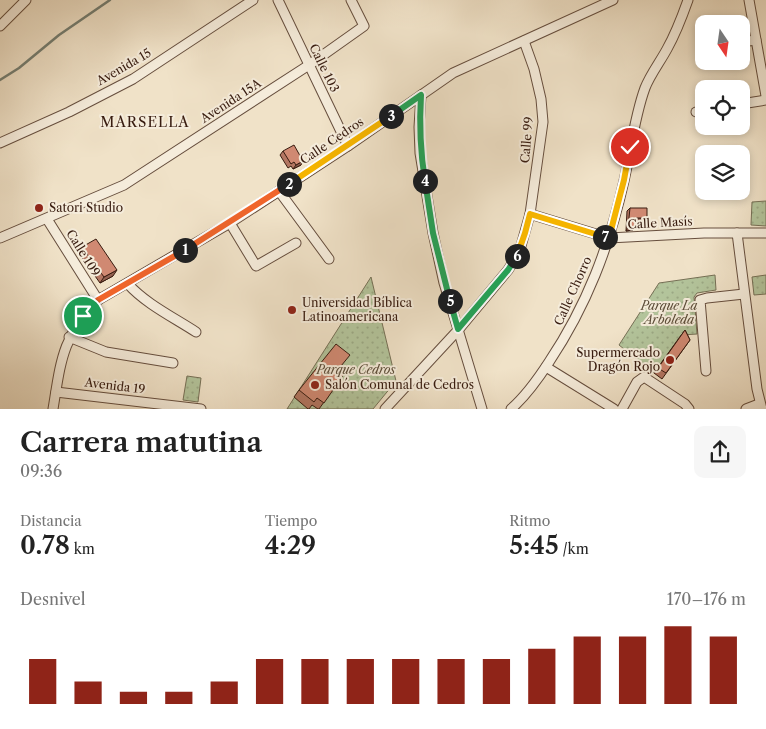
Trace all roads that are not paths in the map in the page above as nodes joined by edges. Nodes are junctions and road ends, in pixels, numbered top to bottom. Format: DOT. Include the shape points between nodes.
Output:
graph roads {
  1 [pos="253,0"];
  2 [pos="278,0"];
  3 [pos="351,0"];
  4 [pos="613,0"];
  5 [pos="688,0"];
  6 [pos="749,0"];
  7 [pos="24,1"];
  8 [pos="0,26"];
  9 [pos="756,40"];
  10 [pos="524,41"];
  11 [pos="750,41"];
  12 [pos="309,65"];
  13 [pos="421,95"];
  14 [pos="766,98"];
  15 [pos="750,102"];
  16 [pos="0,142"];
  17 [pos="348,146"];
  18 [pos="280,191"];
  19 [pos="530,214"];
  20 [pos="47,219"];
  21 [pos="230,223"];
  22 [pos="737,233"];
  23 [pos="766,233"];
  24 [pos="0,238"];
  25 [pos="609,238"];
  26 [pos="296,243"];
  27 [pos="329,259"];
  28 [pos="128,284"];
  29 [pos="744,294"];
  30 [pos="98,300"];
  31 [pos="458,329"];
  32 [pos="196,332"];
  33 [pos="69,337"];
  34 [pos="174,364"];
  35 [pos="546,368"];
  36 [pos="706,371"];
  37 [pos="56,392"];
  38 [pos="760,406"];
  39 [pos="53,409"];
  40 [pos="200,409"];
  41 [pos="385,409"];
  42 [pos="482,409"];
  43 [pos="512,409"];
  44 [pos="614,409"];
  45 [pos="622,409"];
  46 [pos="689,409"];
  47 [pos="746,409"];
  1 -- 16 [label="street, Avenida 15" via="133,79"];
  2 -- 12 [label="street, Calle 103"];
  3 -- 12 [label="street, Avenida 15A" via="364,26"];
  4 -- 10 [label="street, Calle Cedros"];
  5 -- 25 [label="street, Calle Chorro" via="677,31 645,86"];
  6 -- 9 [label="street"];
  7 -- 8 [label="street"];
  9 -- 11 [label="street"];
  9 -- 14 [label="street"];
  10 -- 13 [label="street, Calle Cedros" via="453,73"];
  10 -- 19 [label="street, Calle 99" via="534,69 543,122"];
  12 -- 17 [label="street, Calle 103"];
  12 -- 20 [label="street, Avenida 15A" via="124,184"];
  13 -- 17 [label="street, Calle Cedros"];
  13 -- 31 [label="street" via="420,153 433,233"];
  14 -- 15 [label="street"];
  17 -- 18 [label="street, Calle Cedros"];
  18 -- 21 [label="street, Calle Cedros"];
  18 -- 27 [label="street"];
  19 -- 25 [label="street, Calle Masís"];
  19 -- 31 [label="street, Calle 99" via="519,254"];
  20 -- 24 [label="street, Avenida 15A"];
  20 -- 30 [label="street, Calle 109"];
  21 -- 26 [label="street" via="256,266"];
  21 -- 28 [label="street, Calle Cedros"];
  22 -- 23 [label="street, Calle Masís"];
  22 -- 25 [label="street, Calle Masís"];
  22 -- 29 [label="street"];
  25 -- 35 [label="street, Calle Chorro" via="586,298"];
  28 -- 30 [label="street, Calle Cedros"];
  28 -- 32 [label="street"];
  29 -- 36 [label="street" via="702,299"];
  29 -- 38 [label="street"];
  30 -- 33 [label="street, Calle Cedros"];
  31 -- 41 [label="street, Calle 99"];
  31 -- 42 [label="street"];
  33 -- 34 [label="street" via="106,352"];
  33 -- 37 [label="street, Calle Cedros"];
  35 -- 43 [label="street, Calle Chorro"];
  35 -- 44 [label="street"];
  37 -- 39 [label="street, Calle Cedros"];
  37 -- 40 [label="street, Avenida 19"];
  38 -- 47 [label="street"];
  45 -- 46 [label="street" via="642,377"];
}
